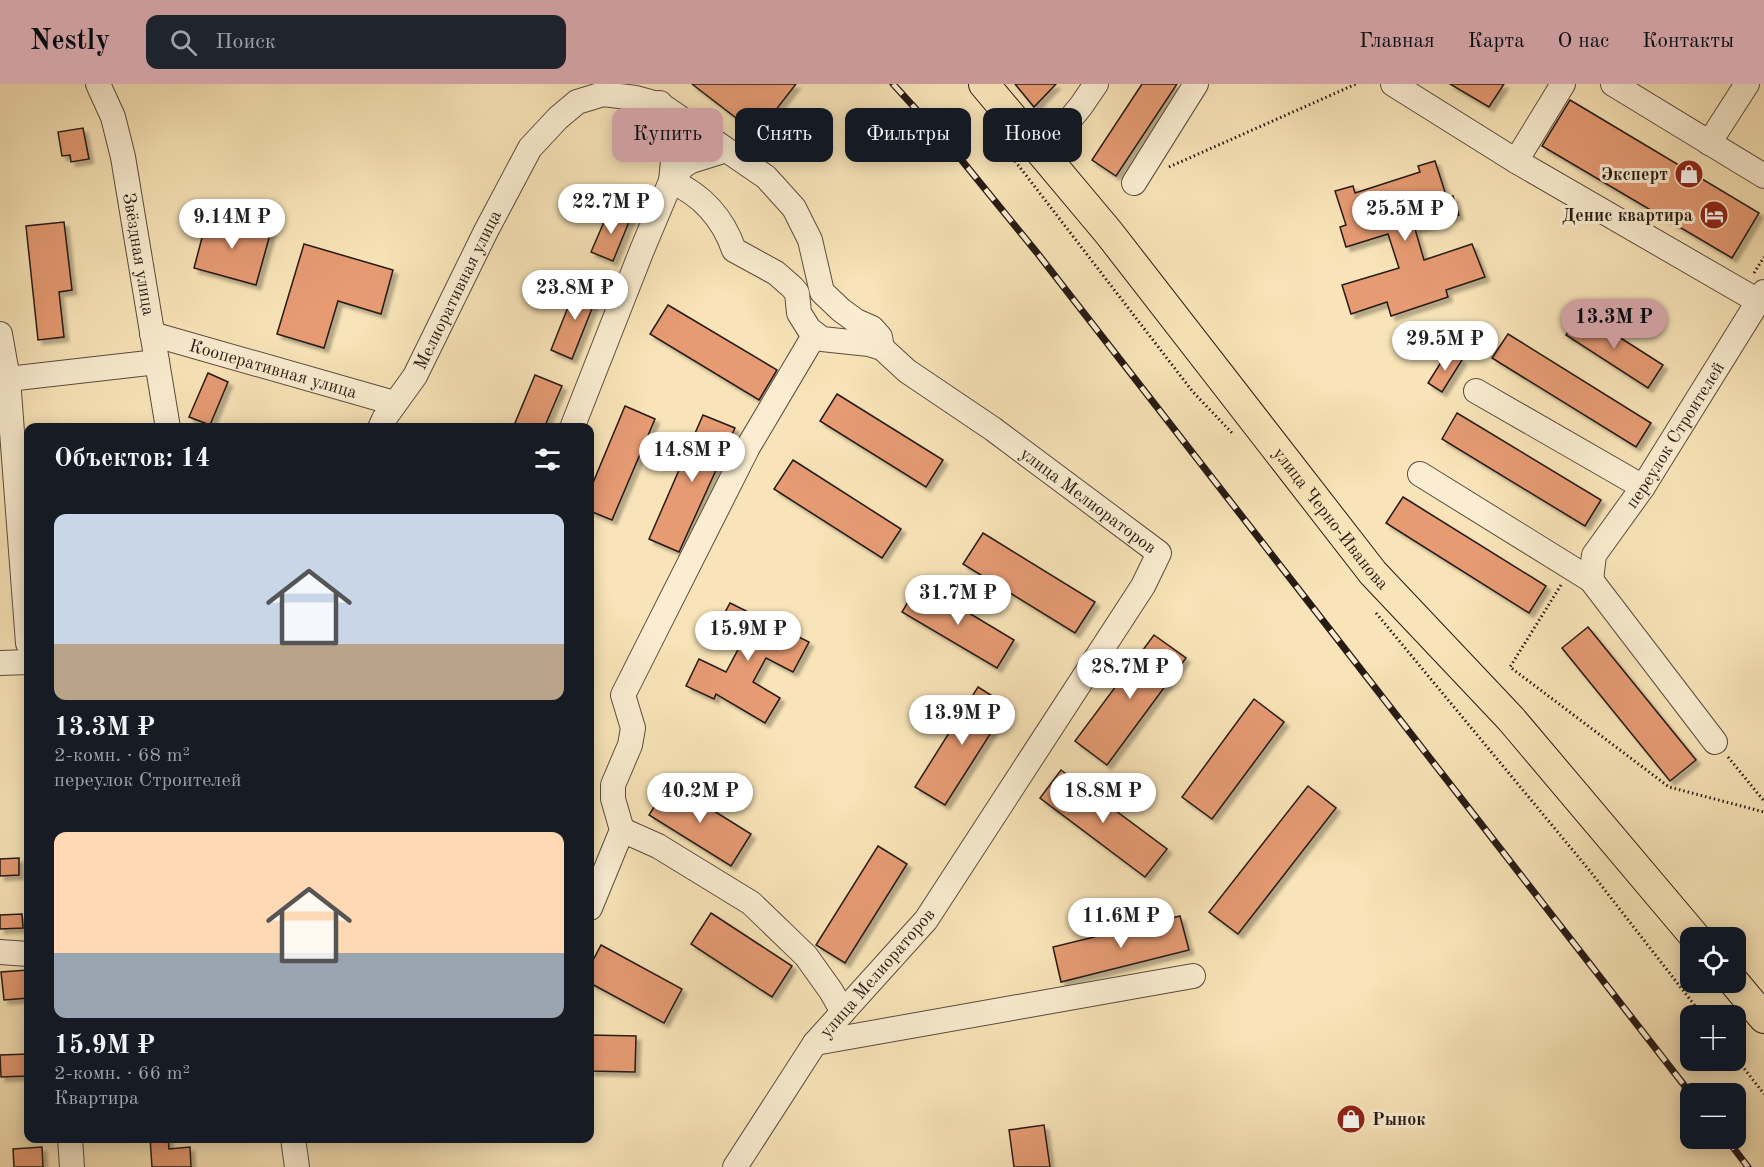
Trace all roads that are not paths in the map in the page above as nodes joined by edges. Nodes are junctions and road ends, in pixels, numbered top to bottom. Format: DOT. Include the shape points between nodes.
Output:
graph roads {
  1 [pos="98,84"];
  2 [pos="641,84"];
  3 [pos="984,84"];
  4 [pos="1096,84"];
  5 [pos="1196,84"];
  6 [pos="1393,84"];
  7 [pos="1563,84"];
  8 [pos="1613,84"];
  9 [pos="1747,84"];
  10 [pos="661,105"];
  11 [pos="1005,108"];
  12 [pos="1079,108"];
  13 [pos="1709,143"];
  14 [pos="726,150"];
  15 [pos="1516,161"];
  16 [pos="1051,162"];
  17 [pos="1764,176"];
  18 [pos="671,181"];
  19 [pos="1134,183"];
  20 [pos="1761,297"];
  21 [pos="0,334"];
  22 [pos="152,334"];
  23 [pos="815,334"];
  24 [pos="882,348"];
  25 [pos="157,362"];
  26 [pos="8,379"];
  27 [pos="1476,390"];
  28 [pos="394,403"];
  29 [pos="167,423"];
  30 [pos="383,423"];
  31 [pos="574,423"];
  32 [pos="1420,474"];
  33 [pos="1643,487"];
  34 [pos="1591,580"];
  35 [pos="24,590"];
  36 [pos="24,662"];
  37 [pos="0,663"];
  38 [pos="1715,742"];
  39 [pos="622,830"];
  40 [pos="594,898"];
  41 [pos="1687,927"];
  42 [pos="0,952"];
  43 [pos="24,954"];
  44 [pos="1193,976"];
  45 [pos="1743,993"];
  46 [pos="843,1012"];
  47 [pos="1764,1018"];
  48 [pos="815,1043"];
  49 [pos="70,1143"];
  50 [pos="293,1143"];
  51 [pos="72,1167"];
  52 [pos="297,1167"];
  53 [pos="735,1167"];
  1 -- 22 [label="street, Звёздная улица" via="113,117 123,157"];
  2 -- 10 [label="street"];
  3 -- 11 [label="main road, улица Черно-Иванова"];
  4 -- 12 [label="street"];
  5 -- 19 [label="street"];
  6 -- 15 [label="street"];
  7 -- 15 [label="street"];
  8 -- 13 [label="street"];
  9 -- 13 [label="street"];
  10 -- 14 [label="street"];
  10 -- 18 [label="street" via="669,117 674,138"];
  10 -- 28 [label="street, Мелиоративная улица" via="603,94 591,97 577,102 530,147 415,376"];
  13 -- 17 [label="street"];
  14 -- 18 [label="street" via="691,161"];
  14 -- 24 [label="street" via="766,177 794,208 810,240 822,292 856,321 872,328 880,337"];
  15 -- 20 [label="street"];
  16 -- 41 [label="main road, улица Черно-Иванова" via="1374,573 1511,719"];
  18 -- 23 [label="street" via="686,188 711,210 728,231 734,250 776,273 792,287 797,293 799,313"];
  18 -- 31 [label="street"];
  20 -- 33 [label="street, переулок Строителей"];
  21 -- 26 [label="street"];
  22 -- 25 [label="street, Звёздная улица"];
  22 -- 28 [label="street, Кооперативная улица"];
  23 -- 24 [label="street" via="822,339"];
  23 -- 39 [label="street" via="748,447 623,695 633,728 613,785"];
  24 -- 46 [label="street, улица Мелиораторов" via="1159,553 1143,586 926,920"];
  25 -- 26 [label="street"];
  25 -- 29 [label="street, Звёздная улица"];
  26 -- 35 [label="street"];
  27 -- 33 [label="street"];
  28 -- 30 [label="street, Мелиоративная улица"];
  32 -- 34 [label="street"];
  33 -- 34 [label="street, переулок Строителей" via="1594,555"];
  34 -- 38 [label="street"];
  36 -- 37 [label="street"];
  39 -- 40 [label="street"];
  39 -- 46 [label="street" via="658,846 751,903 806,956"];
  42 -- 43 [label="street"];
  44 -- 48 [label="street"];
  45 -- 47 [label="main road"];
  46 -- 48 [label="street, улица Мелиораторов"];
  48 -- 53 [label="street, улица Мелиораторов"];
  49 -- 51 [label="street"];
  50 -- 52 [label="street"];
}
